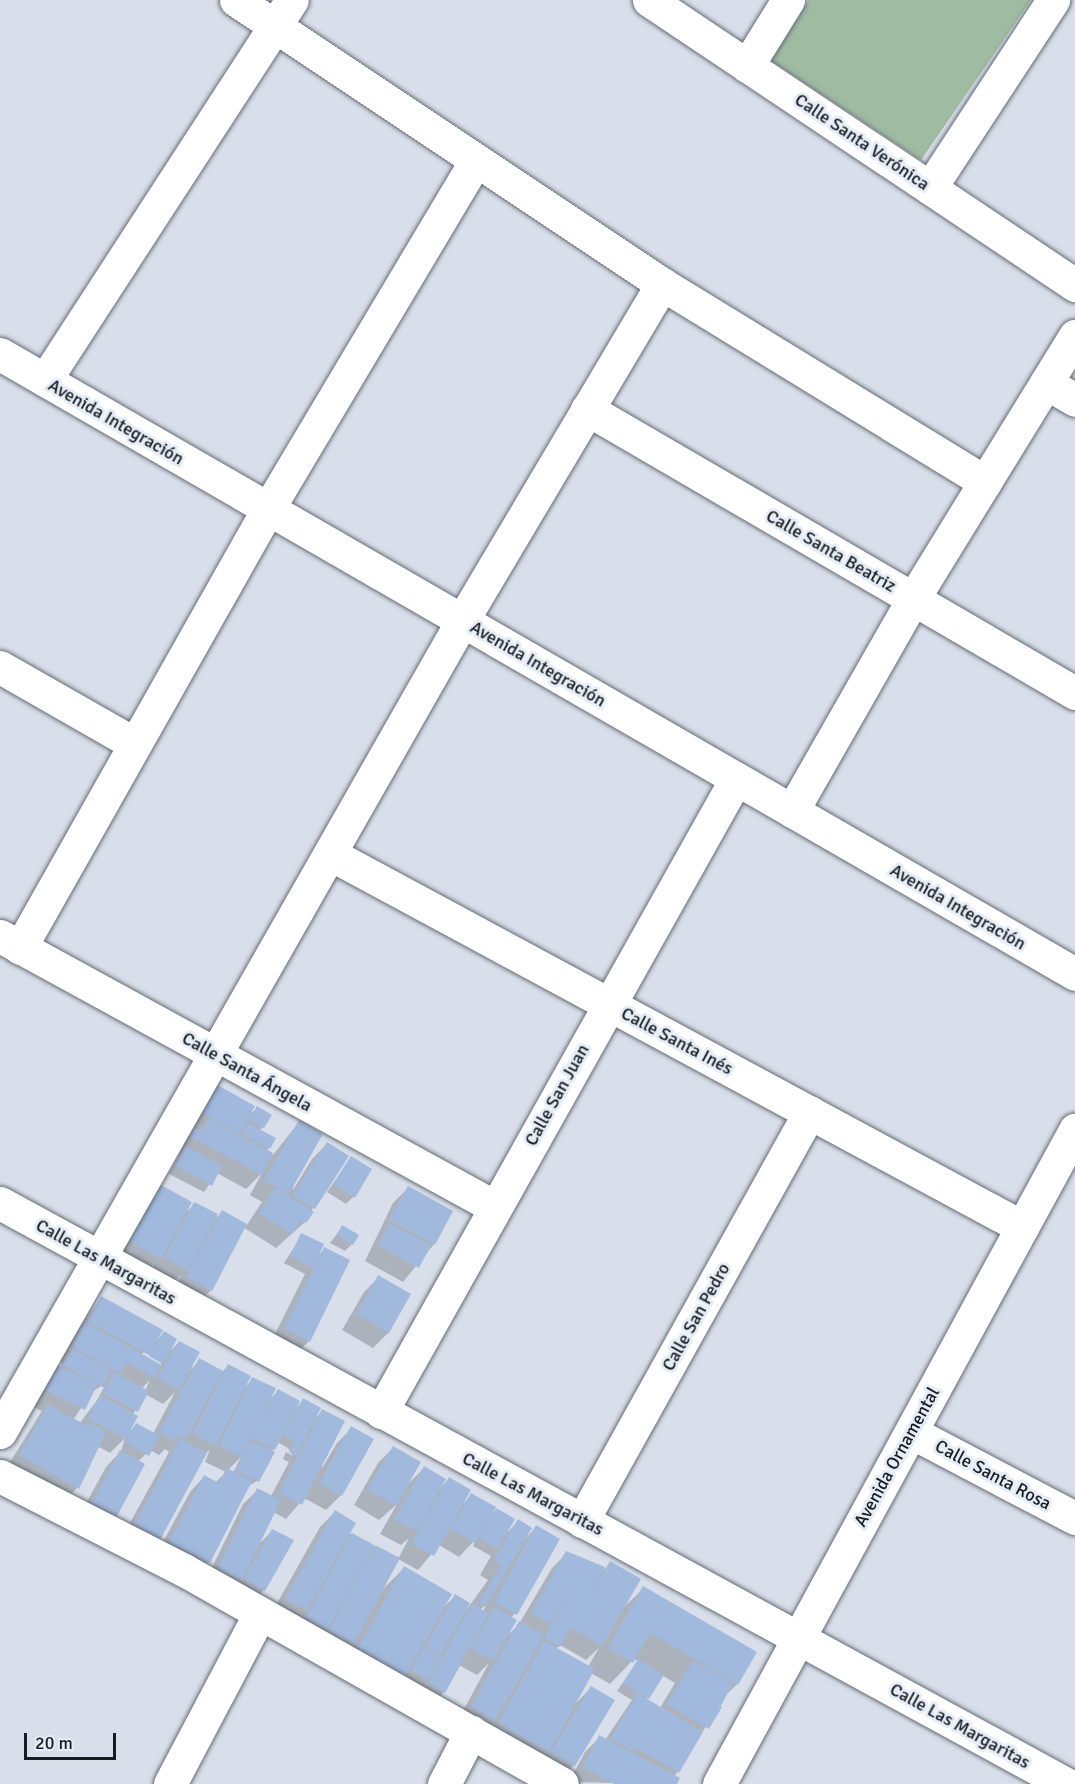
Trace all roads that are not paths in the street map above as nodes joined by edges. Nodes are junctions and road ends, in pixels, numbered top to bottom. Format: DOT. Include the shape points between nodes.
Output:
graph roads {
  1 [pos="236,0"];
  2 [pos="649,0"];
  3 [pos="788,0"];
  4 [pos="1053,0"];
  5 [pos="283,13"];
  6 [pos="747,66"];
  7 [pos="476,160"];
  8 [pos="930,188"];
  9 [pos="662,284"];
  10 [pos="1075,285"];
  11 [pos="1075,336"];
  12 [pos="0,354"];
  13 [pos="45,380"];
  14 [pos="1046,383"];
  15 [pos="1075,400"];
  16 [pos="587,409"];
  17 [pos="985,482"];
  18 [pos="267,509"];
  19 [pos="913,599"];
  20 [pos="462,621"];
  21 [pos="0,667"];
  22 [pos="1075,693"];
  23 [pos="135,744"];
  24 [pos="736,779"];
  25 [pos="792,811"];
  26 [pos="332,855"];
  27 [pos="10,942"];
  28 [pos="1075,974"];
  29 [pos="608,1003"];
  30 [pos="216,1055"];
  31 [pos="810,1112"];
  32 [pos="1075,1130"];
  33 [pos="0,1203"];
  34 [pos="495,1207"];
  35 [pos="1022,1227"];
  36 [pos="99,1259"];
  37 [pos="381,1412"];
  38 [pos="0,1432"];
  39 [pos="911,1432"];
  40 [pos="0,1476"];
  41 [pos="1075,1518"];
  42 [pos="582,1521"];
  43 [pos="260,1613"];
  44 [pos="799,1638"];
  45 [pos="471,1732"];
  46 [pos="170,1784"];
  47 [pos="444,1784"];
  48 [pos="562,1784"];
  49 [pos="719,1784"];
  50 [pos="1066,1784"];
  1 -- 5 [label="street"];
  2 -- 6 [label="street, Calle Santa Verónica"];
  3 -- 6 [label="street"];
  4 -- 8 [label="street"];
  5 -- 7 [label="street"];
  5 -- 13 [label="street"];
  6 -- 8 [label="street, Calle Santa Verónica"];
  7 -- 9 [label="street"];
  7 -- 18 [label="street"];
  8 -- 10 [label="street, Calle Santa Verónica"];
  9 -- 16 [label="street"];
  9 -- 17 [label="street"];
  11 -- 14 [label="street"];
  12 -- 13 [label="street, Avenida Integración"];
  13 -- 18 [label="street, Avenida Integración"];
  14 -- 15 [label="street"];
  14 -- 17 [label="street"];
  16 -- 19 [label="street, Calle Santa Beatriz"];
  16 -- 20 [label="street"];
  17 -- 19 [label="street"];
  18 -- 20 [label="street, Avenida Integración"];
  18 -- 23 [label="street"];
  19 -- 22 [label="street, Calle Santa Beatriz"];
  19 -- 25 [label="street"];
  20 -- 24 [label="street, Avenida Integración"];
  20 -- 26 [label="street"];
  21 -- 23 [label="street"];
  23 -- 27 [label="street"];
  24 -- 25 [label="street, Avenida Integración"];
  24 -- 29 [label="street, Calle San Juan"];
  25 -- 28 [label="street, Avenida Integración"];
  26 -- 29 [label="street, Calle Santa Inés"];
  26 -- 30 [label="street"];
  27 -- 30 [label="street, Calle Santa Ángela"];
  29 -- 31 [label="street, Calle Santa Inés"];
  29 -- 34 [label="street, Calle San Juan"];
  30 -- 34 [label="street, Calle Santa Ángela"];
  30 -- 36 [label="street"];
  31 -- 35 [label="street, Calle Santa Inés"];
  31 -- 42 [label="street, Calle San Pedro"];
  32 -- 35 [label="street, Avenida Ornamental"];
  33 -- 36 [label="street, Calle Las Margaritas"];
  34 -- 37 [label="street, Calle San Juan"];
  35 -- 39 [label="street, Avenida Ornamental"];
  36 -- 37 [label="street, Calle Las Margaritas"];
  36 -- 38 [label="street"];
  37 -- 42 [label="street, Calle Las Margaritas"];
  39 -- 41 [label="street, Calle Santa Rosa"];
  39 -- 44 [label="street, Avenida Ornamental"];
  40 -- 43 [label="street"];
  42 -- 44 [label="street, Calle Las Margaritas"];
  43 -- 45 [label="street"];
  43 -- 46 [label="street"];
  44 -- 49 [label="street, Avenida Ornamental"];
  44 -- 50 [label="street, Calle Las Margaritas"];
  45 -- 47 [label="street"];
  45 -- 48 [label="street"];
}
